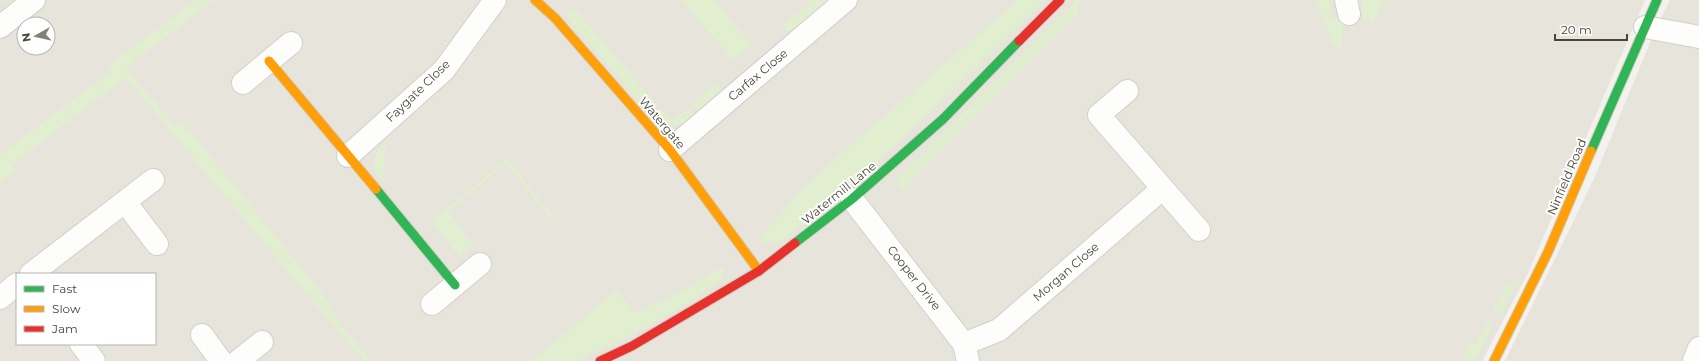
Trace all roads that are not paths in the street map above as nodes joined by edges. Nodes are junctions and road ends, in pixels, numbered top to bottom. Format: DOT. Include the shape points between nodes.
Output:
graph roads {
  1 [pos="34,0"];
  2 [pos="495,0"];
  3 [pos="534,0"];
  4 [pos="846,0"];
  5 [pos="1060,0"];
  6 [pos="1657,0"];
  7 [pos="1645,27"];
  8 [pos="0,28"];
  9 [pos="1699,37"];
  10 [pos="291,43"];
  11 [pos="269,61"];
  12 [pos="242,83"];
  13 [pos="1126,91"];
  14 [pos="670,150"];
  15 [pos="348,156"];
  16 [pos="153,180"];
  17 [pos="1162,189"];
  18 [pos="852,199"];
  19 [pos="125,202"];
  20 [pos="1199,230"];
  21 [pos="157,244"];
  22 [pos="480,264"];
  23 [pos="759,271"];
  24 [pos="32,273"];
  25 [pos="16,285"];
  26 [pos="455,285"];
  27 [pos="0,298"];
  28 [pos="432,304"];
  29 [pos="202,335"];
  30 [pos="262,342"];
  31 [pos="82,345"];
  32 [pos="1699,348"];
  33 [pos="966,352"];
  34 [pos="94,361"];
  35 [pos="221,361"];
  36 [pos="238,361"];
  37 [pos="600,361"];
  38 [pos="1494,361"];
  39 [pos="1694,361"];
  1 -- 8 [label="street"];
  2 -- 15 [label="street, Faygate Close" via="444,70"];
  3 -- 14 [label="street, Watergate" via="555,18"];
  4 -- 14 [label="street, Carfax Close"];
  5 -- 18 [label="street, Watermill Lane" via="943,118"];
  6 -- 7 [label="street, Ninfield Road"];
  7 -- 9 [label="street"];
  7 -- 38 [label="street, Ninfield Road" via="1548,252"];
  10 -- 11 [label="street"];
  11 -- 12 [label="street"];
  11 -- 15 [label="street"];
  13 -- 17 [label="street" via="1099,115"];
  14 -- 23 [label="street, Watergate"];
  15 -- 26 [label="street"];
  16 -- 19 [label="street"];
  17 -- 20 [label="street"];
  17 -- 33 [label="street, Morgan Close" via="999,330"];
  18 -- 23 [label="street, Watermill Lane"];
  18 -- 33 [label="street, Cooper Drive"];
  19 -- 21 [label="street"];
  19 -- 24 [label="street"];
  22 -- 26 [label="street"];
  23 -- 37 [label="street, Watermill Lane" via="632,346"];
  25 -- 27 [label="street"];
  26 -- 28 [label="street"];
  29 -- 35 [label="street"];
  30 -- 36 [label="street"];
  31 -- 34 [label="street"];
  32 -- 39 [label="street"];
}
